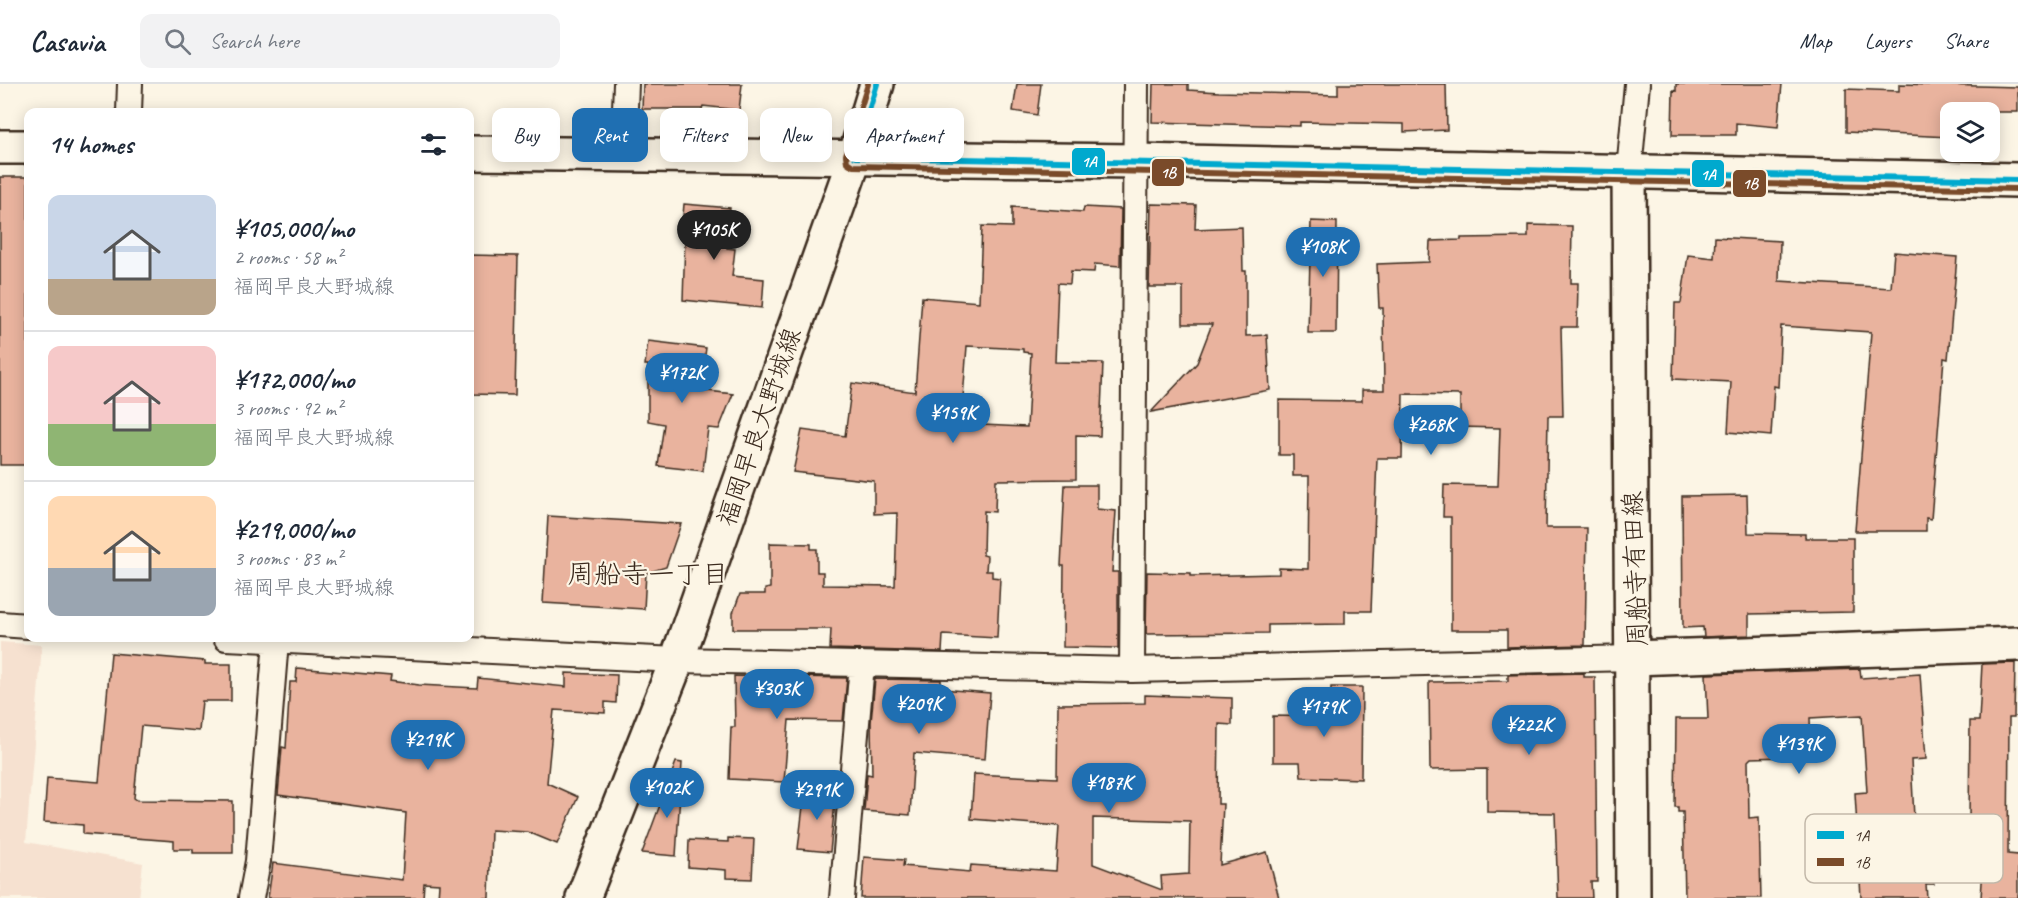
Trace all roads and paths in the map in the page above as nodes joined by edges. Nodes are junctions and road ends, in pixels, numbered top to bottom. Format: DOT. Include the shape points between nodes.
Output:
graph roads {
  1 [pos="130,84"];
  2 [pos="626,84"];
  3 [pos="877,84"];
  4 [pos="1136,84"];
  5 [pos="1637,84"];
  6 [pos="129,108"];
  7 [pos="625,108"];
  8 [pos="870,108"];
  9 [pos="0,147"];
  10 [pos="24,147"];
  11 [pos="474,153"];
  12 [pos="572,154"];
  13 [pos="648,155"];
  14 [pos="844,157"];
  15 [pos="964,159"];
  16 [pos="1136,161"];
  17 [pos="853,162"];
  18 [pos="1629,171"];
  19 [pos="2018,180"];
  20 [pos="0,624"];
  21 [pos="24,626"];
  22 [pos="276,642"];
  23 [pos="297,642"];
  24 [pos="2018,644"];
  25 [pos="1634,658"];
  26 [pos="677,660"];
  27 [pos="862,664"];
  28 [pos="1132,670"];
  29 [pos="251,898"];
  30 [pos="583,898"];
  31 [pos="842,898"];
  32 [pos="1633,898"];
  1 -- 6 [label="street"];
  2 -- 7 [label="street"];
  3 -- 8 [label="main road, 福岡早良大野城線"];
  4 -- 16 [label="street"];
  5 -- 18 [label="street"];
  9 -- 10 [label="main road"];
  11 -- 12 [label="main road"];
  13 -- 14 [label="main road"];
  15 -- 16 [label="main road"];
  16 -- 18 [label="main road"];
  16 -- 28 [label="street"];
  17 -- 26 [label="main road, 福岡早良大野城線"];
  18 -- 19 [label="main road"];
  18 -- 25 [label="main road, 周船寺有田線"];
  20 -- 21 [label="street"];
  22 -- 29 [label="street" via="258,861"];
  23 -- 26 [label="street"];
  24 -- 25 [label="main road, 周船寺有田線"];
  25 -- 28 [label="street"];
  25 -- 32 [label="main road"];
  26 -- 27 [label="street"];
  26 -- 30 [label="main road, 福岡早良大野城線"];
  27 -- 28 [label="street"];
  27 -- 31 [label="street"];
}
